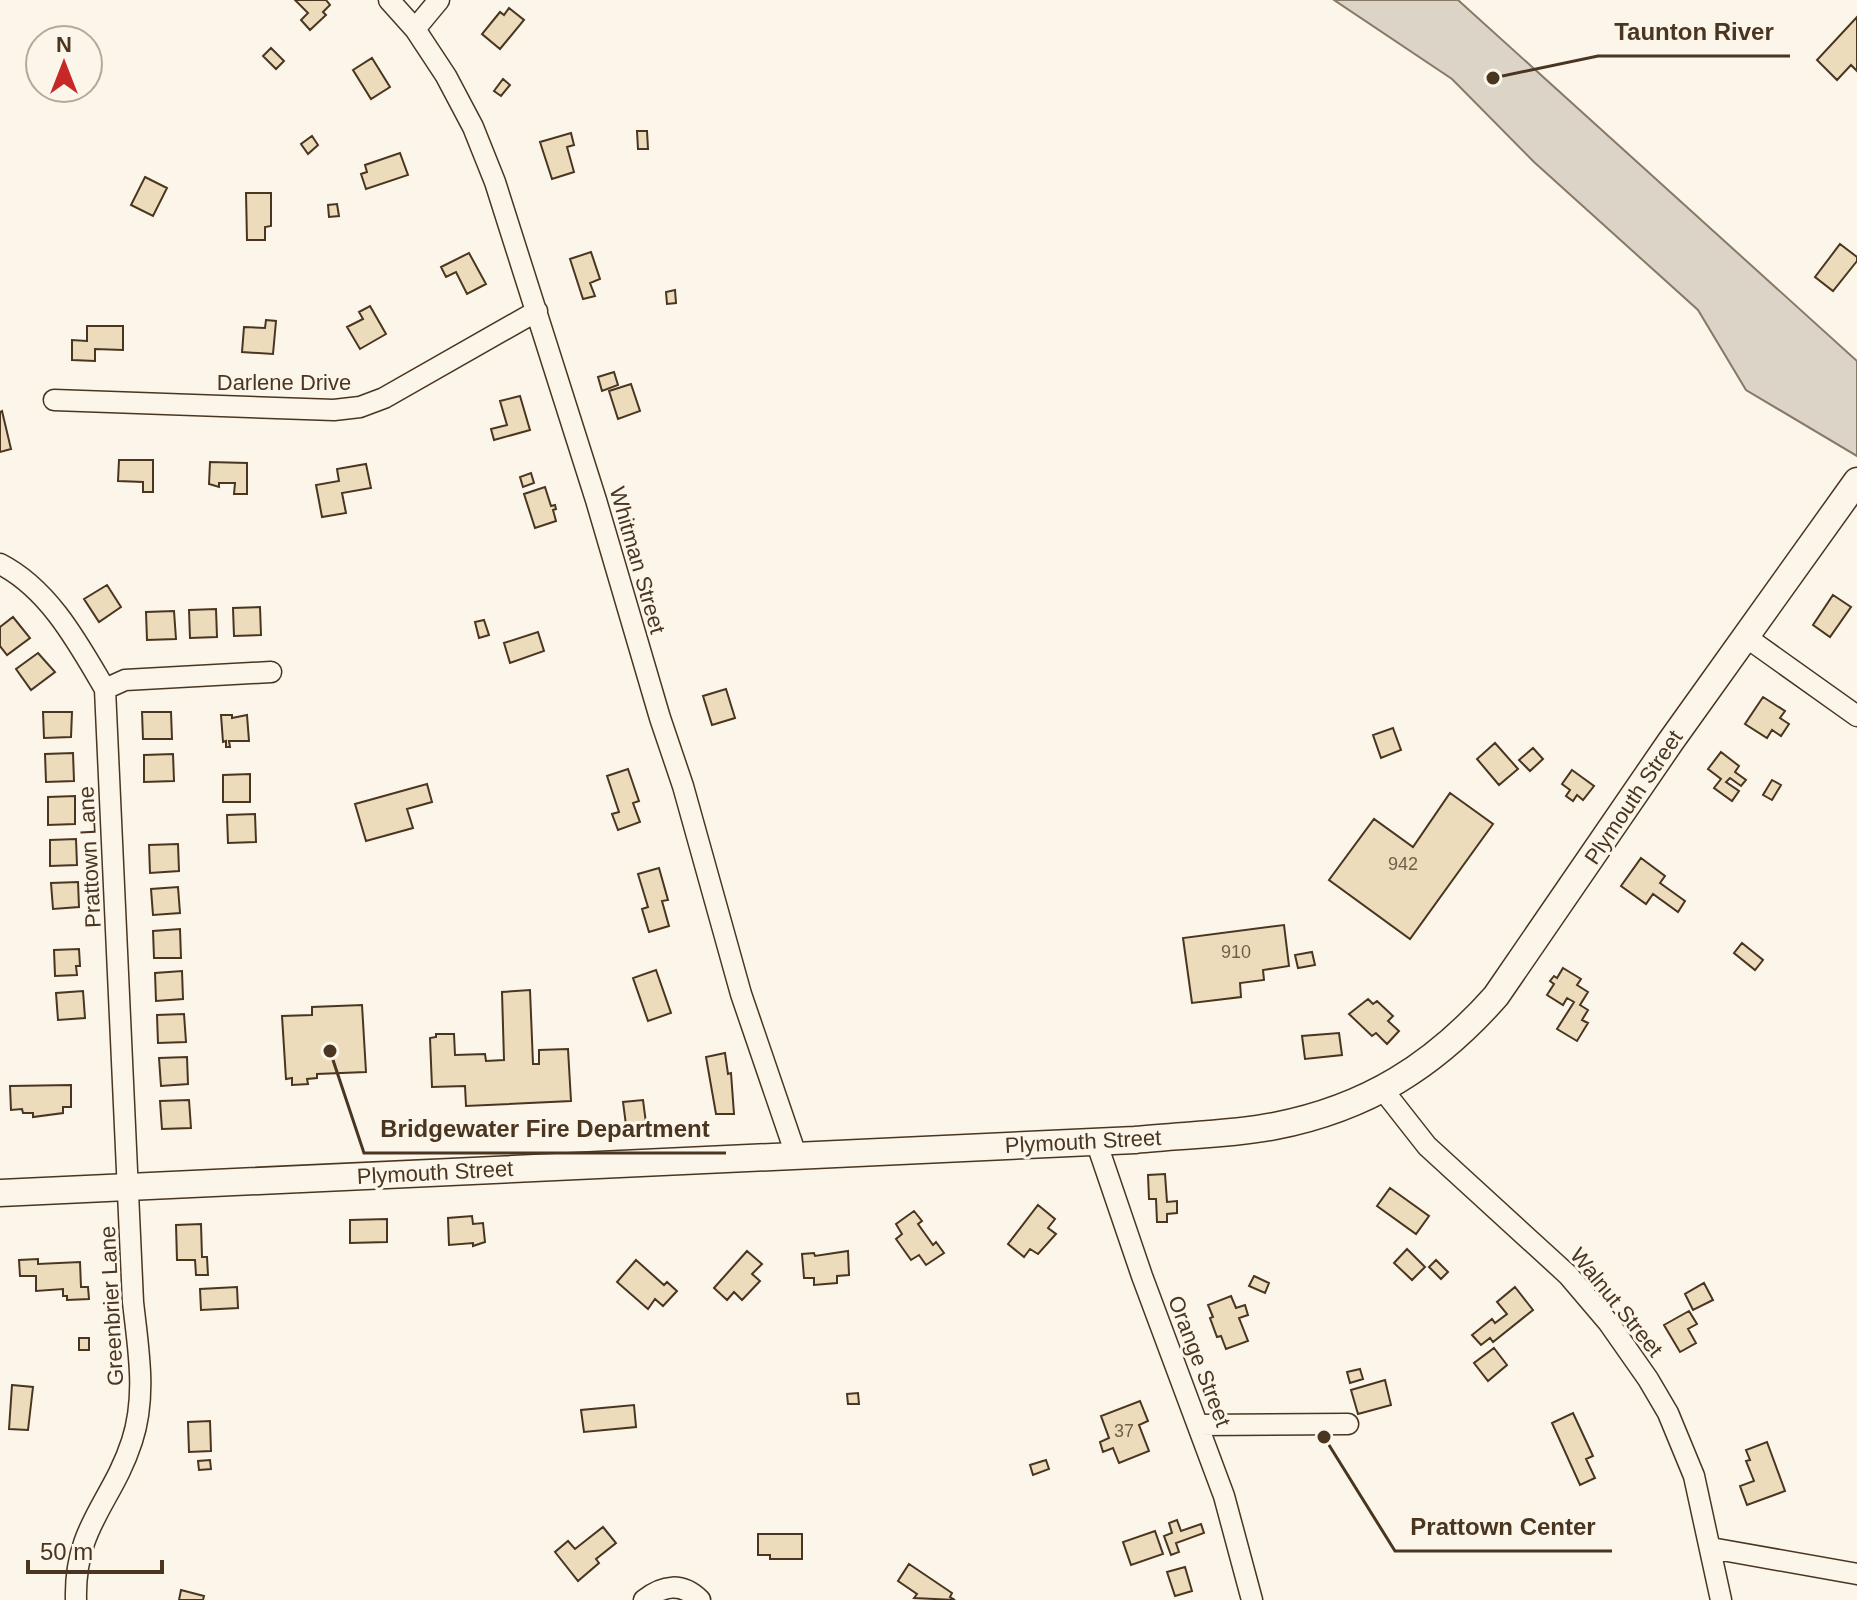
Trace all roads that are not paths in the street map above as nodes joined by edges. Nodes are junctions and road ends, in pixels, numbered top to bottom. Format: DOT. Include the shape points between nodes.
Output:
graph roads {
  1 [pos="389,0"];
  2 [pos="439,0"];
  3 [pos="415,29"];
  4 [pos="537,311"];
  5 [pos="54,400"];
  6 [pos="1857,481"];
  7 [pos="0,564"];
  8 [pos="1746,637"];
  9 [pos="271,672"];
  10 [pos="105,689"];
  11 [pos="1857,716"];
  12 [pos="1383,1090"];
  13 [pos="1096,1141"];
  14 [pos="796,1155"];
  15 [pos="128,1188"];
  16 [pos="0,1193"];
  17 [pos="1348,1424"];
  18 [pos="1198,1425"];
  19 [pos="1711,1548"];
  20 [pos="1857,1574"];
  21 [pos="76,1600"];
  22 [pos="644,1600"];
  23 [pos="700,1600"];
  24 [pos="1252,1600"];
  25 [pos="1721,1600"];
  1 -- 3 [label="street, Whitman Street"];
  2 -- 3 [label="street"];
  3 -- 4 [label="street, Whitman Street" via="473,127"];
  4 -- 5 [label="street, Darlene Drive" via="360,407"];
  4 -- 14 [label="street, Whitman Street" via="741,994"];
  6 -- 8 [label="main road, Plymouth Street"];
  7 -- 10 [label="street, Prattown Lane" via="37,590 75,638"];
  8 -- 11 [label="street"];
  8 -- 12 [label="main road, Plymouth Street" via="1496,996 1447,1046"];
  9 -- 10 [label="street" via="125,680"];
  10 -- 15 [label="street, Prattown Lane"];
  12 -- 13 [label="main road, Plymouth Street" via="1271,1127"];
  12 -- 19 [label="street, Walnut Street" via="1427,1146 1551,1258 1626,1346 1685,1449"];
  13 -- 14 [label="main road, Plymouth Street"];
  13 -- 18 [label="street, Orange Street"];
  14 -- 15 [label="main road, Plymouth Street"];
  15 -- 16 [label="main road, Plymouth Street"];
  15 -- 21 [label="street, Greenbrier Lane" via="140,1407 128,1453 83,1543"];
  17 -- 18 [label="street"];
  18 -- 24 [label="street, Orange Street"];
  19 -- 20 [label="street"];
  19 -- 25 [label="street, Walnut Street"];
  22 -- 23 [label="street" via="657,1589 672,1586 691,1591"];
}
